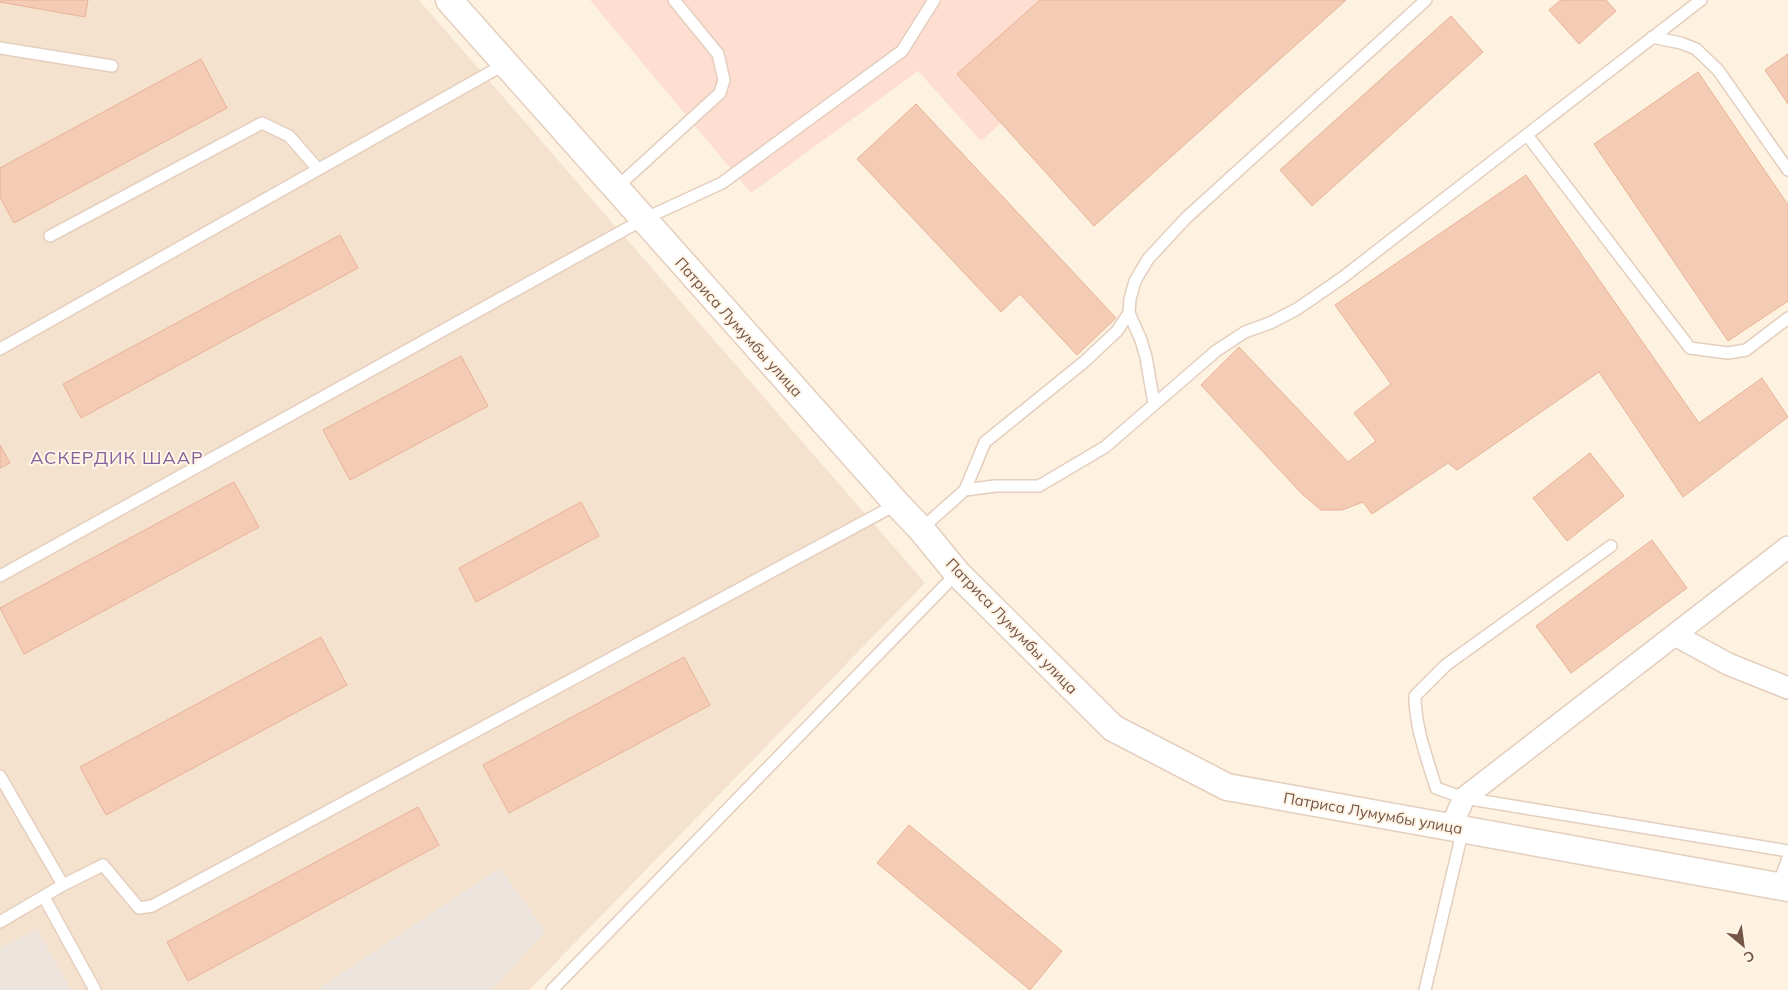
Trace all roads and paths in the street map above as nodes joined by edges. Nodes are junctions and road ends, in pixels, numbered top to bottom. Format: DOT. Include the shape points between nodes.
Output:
graph roads {
  1 [pos="448,0"];
  2 [pos="674,0"];
  3 [pos="934,0"];
  4 [pos="1426,0"];
  5 [pos="1701,0"];
  6 [pos="1652,37"];
  7 [pos="0,48"];
  8 [pos="506,64"];
  9 [pos="112,66"];
  10 [pos="1527,135"];
  11 [pos="318,169"];
  12 [pos="1788,170"];
  13 [pos="616,188"];
  14 [pos="644,219"];
  15 [pos="50,236"];
  16 [pos="1129,313"];
  17 [pos="1788,318"];
  18 [pos="0,349"];
  19 [pos="1154,404"];
  20 [pos="965,490"];
  21 [pos="897,504"];
  22 [pos="921,529"];
  23 [pos="1611,546"];
  24 [pos="1788,547"];
  25 [pos="957,573"];
  26 [pos="0,576"];
  27 [pos="1675,635"];
  28 [pos="1788,688"];
  29 [pos="0,776"];
  30 [pos="1464,798"];
  31 [pos="1457,828"];
  32 [pos="1788,851"];
  33 [pos="1788,858"];
  34 [pos="63,885"];
  35 [pos="1783,887"];
  36 [pos="44,897"];
  37 [pos="0,922"];
  38 [pos="95,990"];
  39 [pos="552,990"];
  40 [pos="1425,990"];
  1 -- 8 [label="street, Патриса Лумумбы улица"];
  2 -- 13 [label="lane" via="718,54 724,80 720,93"];
  3 -- 14 [label="lane" via="902,51 722,183"];
  4 -- 16 [label="lane" via="1186,218 1148,259 1135,281"];
  5 -- 6 [label="lane"];
  6 -- 10 [label="lane"];
  6 -- 12 [label="lane" via="1696,49 1718,70"];
  7 -- 9 [label="lane"];
  8 -- 11 [label="lane"];
  8 -- 13 [label="street, Патриса Лумумбы улица"];
  10 -- 17 [label="lane" via="1690,348 1728,353 1746,350"];
  10 -- 19 [label="lane" via="1342,278 1297,309 1244,332 1223,346"];
  11 -- 15 [label="lane" via="289,136 262,123"];
  11 -- 18 [label="lane"];
  13 -- 14 [label="street, Патриса Лумумбы улица"];
  14 -- 21 [label="street, Патриса Лумумбы улица"];
  14 -- 26 [label="lane"];
  16 -- 19 [label="lane" via="1146,357"];
  16 -- 20 [label="lane" via="1117,331 1084,362 985,442"];
  19 -- 20 [label="lane" via="1106,447 1039,486"];
  20 -- 22 [label="lane"];
  21 -- 22 [label="street, Патриса Лумумбы улица"];
  21 -- 34 [label="lane" via="152,906 139,908 103,865"];
  22 -- 25 [label="street, Патриса Лумумбы улица"];
  23 -- 30 [label="lane" via="1446,665 1415,696 1417,719 1436,788"];
  24 -- 27 [label="street"];
  25 -- 31 [label="street, Патриса Лумумбы улица" via="1113,728 1227,787"];
  25 -- 39 [label="lane"];
  27 -- 28 [label="street" via="1728,664"];
  27 -- 30 [label="street"];
  29 -- 34 [label="lane"];
  30 -- 31 [label="street"];
  30 -- 32 [label="lane"];
  31 -- 35 [label="street, Патриса Лумумбы улица"];
  31 -- 40 [label="lane"];
  33 -- 35 [label="lane"];
  34 -- 36 [label="lane"];
  36 -- 37 [label="lane"];
  36 -- 38 [label="lane"];
}
